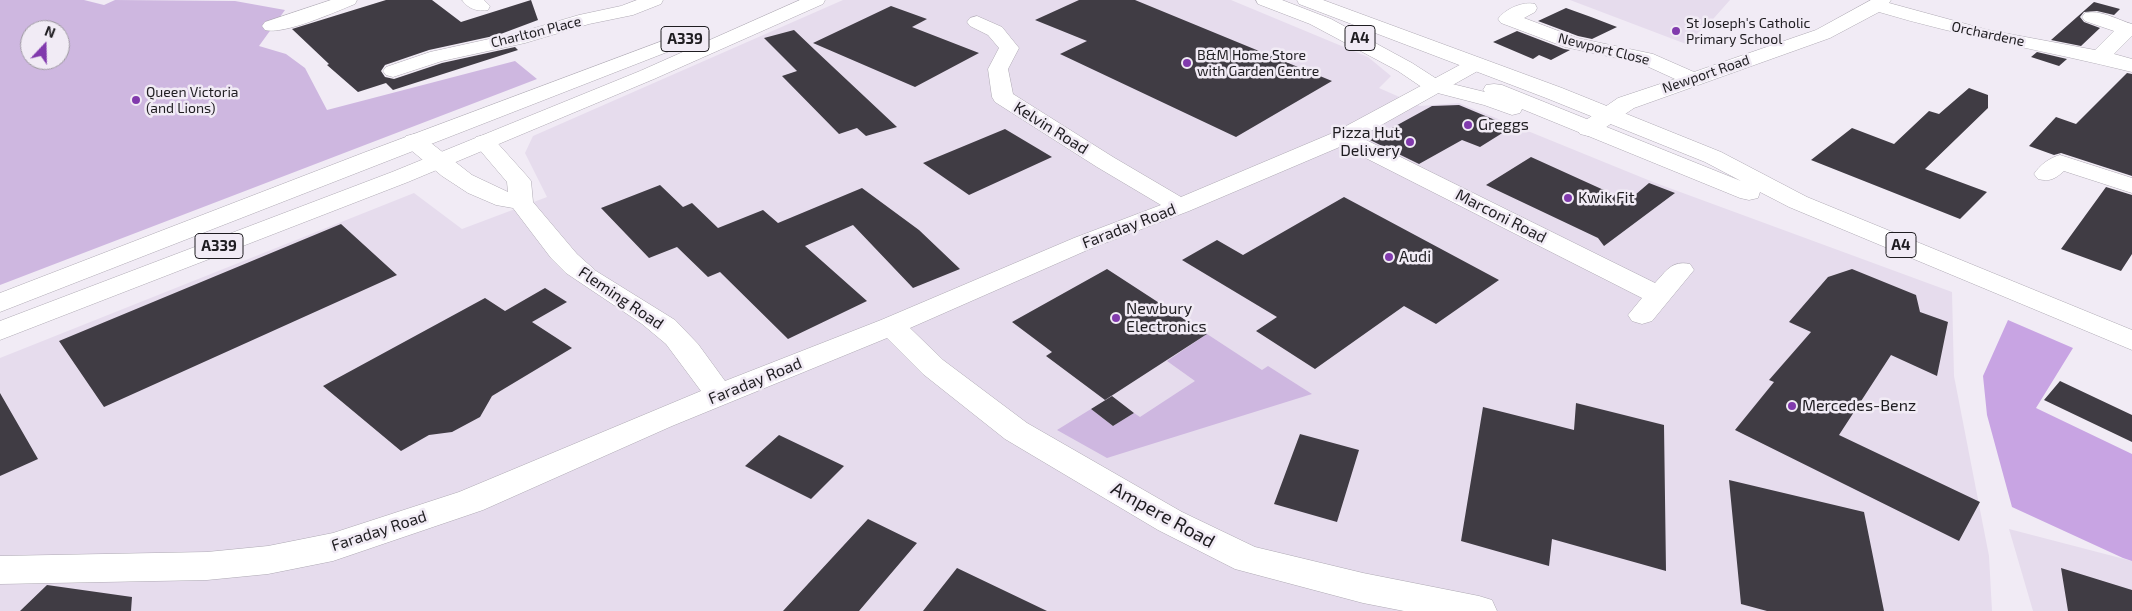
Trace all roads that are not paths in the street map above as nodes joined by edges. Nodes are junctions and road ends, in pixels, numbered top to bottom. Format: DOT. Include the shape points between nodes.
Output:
graph roads {
  1 [pos="348,0"];
  2 [pos="653,0"];
  3 [pos="779,0"];
  4 [pos="816,0"];
  5 [pos="1265,0"];
  6 [pos="1306,0"];
  7 [pos="1880,2"];
  8 [pos="1528,8"];
  9 [pos="2092,17"];
  10 [pos="1318,21"];
  11 [pos="977,22"];
  12 [pos="272,26"];
  13 [pos="2128,30"];
  14 [pos="2100,56"];
  15 [pos="1476,64"];
  16 [pos="2132,66"];
  17 [pos="393,71"];
  18 [pos="1455,75"];
  19 [pos="1692,78"];
  20 [pos="1432,86"];
  21 [pos="1606,115"];
  22 [pos="1588,129"];
  23 [pos="1342,137"];
  24 [pos="484,142"];
  25 [pos="426,151"];
  26 [pos="2046,174"];
  27 [pos="2132,186"];
  28 [pos="1798,202"];
  29 [pos="521,203"];
  30 [pos="1180,206"];
  31 [pos="1681,270"];
  32 [pos="0,303"];
  33 [pos="891,326"];
  34 [pos="0,331"];
  35 [pos="2132,341"];
  36 [pos="719,396"];
  37 [pos="0,570"];
  38 [pos="1479,611"];
  1 -- 12 [label="main road"];
  2 -- 17 [label="main road, Charlton Place" via="626,12 586,19 525,37 437,56 413,57"];
  3 -- 25 [label="main road, A339"];
  4 -- 24 [label="main road, A339"];
  5 -- 10 [label="main road, A4"];
  6 -- 15 [label="main road, A4"];
  7 -- 14 [label="main road, Orchardene" via="1956,29"];
  7 -- 19 [label="main road, Newport Road" via="1823,34"];
  8 -- 19 [label="main road, Newport Close" via="1508,19 1572,43 1646,58"];
  9 -- 13 [label="main road"];
  10 -- 18 [label="main road, A4"];
  10 -- 20 [label="main road" via="1405,67"];
  11 -- 30 [label="main road, Kelvin Road" via="995,31 1010,48 998,69 1004,98"];
  13 -- 14 [label="main road"];
  14 -- 16 [label="main road, Orchardene"];
  15 -- 18 [label="main road, Faraday Road"];
  15 -- 21 [label="main road, A4"];
  18 -- 20 [label="main road, Faraday Road"];
  18 -- 22 [label="main road, A4"];
  19 -- 21 [label="main road, Newport Road" via="1626,103"];
  20 -- 22 [label="main road"];
  20 -- 23 [label="main road, Faraday Road"];
  21 -- 22 [label="main road, Newport Road"];
  21 -- 28 [label="main road, A4" via="1712,157"];
  22 -- 28 [label="main road, A4" via="1745,192"];
  23 -- 30 [label="main road, Faraday Road"];
  23 -- 31 [label="main road, Marconi Road" via="1650,306"];
  24 -- 25 [label="main road, A339"];
  24 -- 29 [label="main road" via="519,181"];
  25 -- 29 [label="main road" via="488,194"];
  25 -- 32 [label="main road, A339" via="251,218 140,248"];
  25 -- 34 [label="main road, A339"];
  26 -- 27 [label="main road" via="2060,162"];
  28 -- 35 [label="main road, A4"];
  29 -- 36 [label="main road, Fleming Road" via="574,266 675,336 692,354"];
  30 -- 33 [label="main road, Faraday Road" via="1083,243"];
  33 -- 36 [label="main road, Faraday Road"];
  33 -- 38 [label="main road, Ampere Road" via="933,367 1016,431 1170,521 1238,555 1364,588"];
  36 -- 37 [label="main road, Faraday Road" via="484,496 333,547 268,560 207,566"];
}
